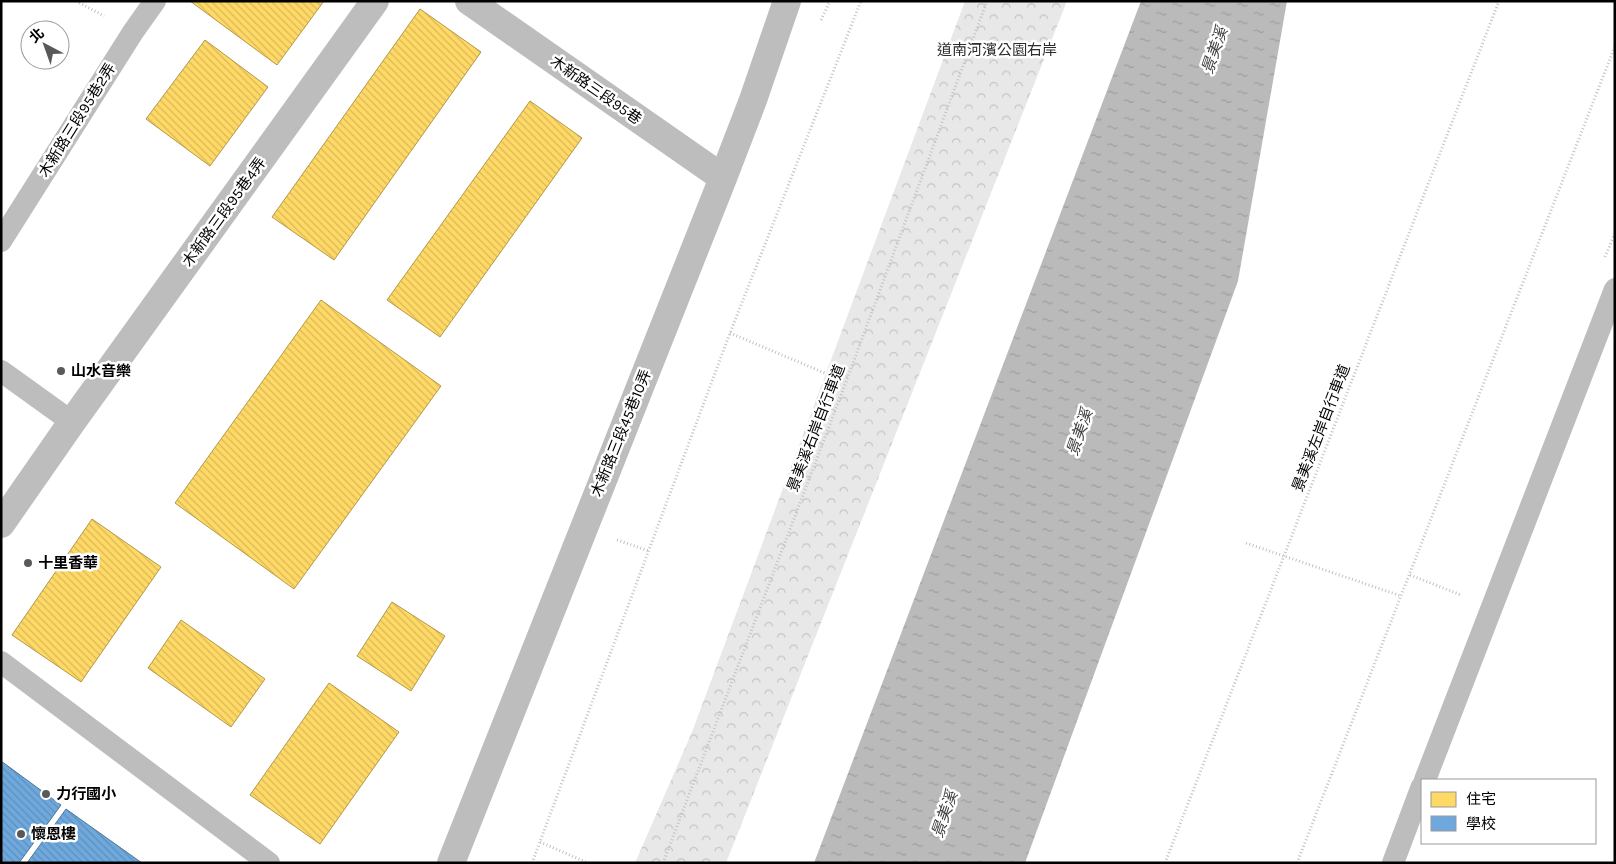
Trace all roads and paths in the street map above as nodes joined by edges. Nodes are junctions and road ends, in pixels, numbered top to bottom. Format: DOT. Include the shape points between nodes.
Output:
graph roads {
  1 [pos="155,1"];
  2 [pos="375,1"];
  3 [pos="469,1"];
  4 [pos="787,1"];
  5 [pos="861,1"];
  6 [pos="987,1"];
  7 [pos="1498,1"];
  8 [pos="1615,46"];
  9 [pos="723,178"];
  10 [pos="1,241"];
  11 [pos="1615,289"];
  12 [pos="730,333"];
  13 [pos="1,371"];
  14 [pos="846,382"];
  15 [pos="72,422"];
  16 [pos="1,524"];
  17 [pos="1246,543"];
  18 [pos="1284,556"];
  19 [pos="1410,575"];
  20 [pos="1401,596"];
  21 [pos="1492,607"];
  22 [pos="1,662"];
  23 [pos="1425,779"];
  24 [pos="1421,789"];
  25 [pos="540,842"];
  26 [pos="269,863"];
  27 [pos="451,863"];
  28 [pos="532,863"];
  29 [pos="588,863"];
  30 [pos="663,863"];
  31 [pos="1165,863"];
  32 [pos="1297,863"];
  33 [pos="1393,863"];
  1 -- 10 [label="lane, 木新路三段95巷2弄"];
  2 -- 15 [label="street, 木新路三段95巷4弄"];
  3 -- 9 [label="street, 木新路三段95巷"];
  4 -- 9 [label="street, 木新路三段45巷10弄"];
  5 -- 12 [label="path"];
  6 -- 14 [label="path, 景美溪右岸自行車道"];
  7 -- 18 [label="path, 景美溪左岸自行車道"];
  8 -- 19 [label="path"];
  9 -- 27 [label="street, 木新路三段45巷10弄"];
  11 -- 21 [label="lane"];
  12 -- 14 [label="path"];
  12 -- 25 [label="path"];
  13 -- 15 [label="lane"];
  14 -- 30 [label="path, 景美溪右岸自行車道"];
  15 -- 16 [label="street, 木新路三段95巷4弄"];
  17 -- 18 [label="path"];
  18 -- 20 [label="path"];
  18 -- 31 [label="path, 景美溪左岸自行車道"];
  19 -- 20 [label="path"];
  19 -- 21 [label="path"];
  20 -- 32 [label="path"];
  21 -- 23 [label="lane"];
  22 -- 26 [label="lane"];
  24 -- 33 [label="lane"];
  25 -- 28 [label="path"];
  25 -- 29 [label="path"];
}
